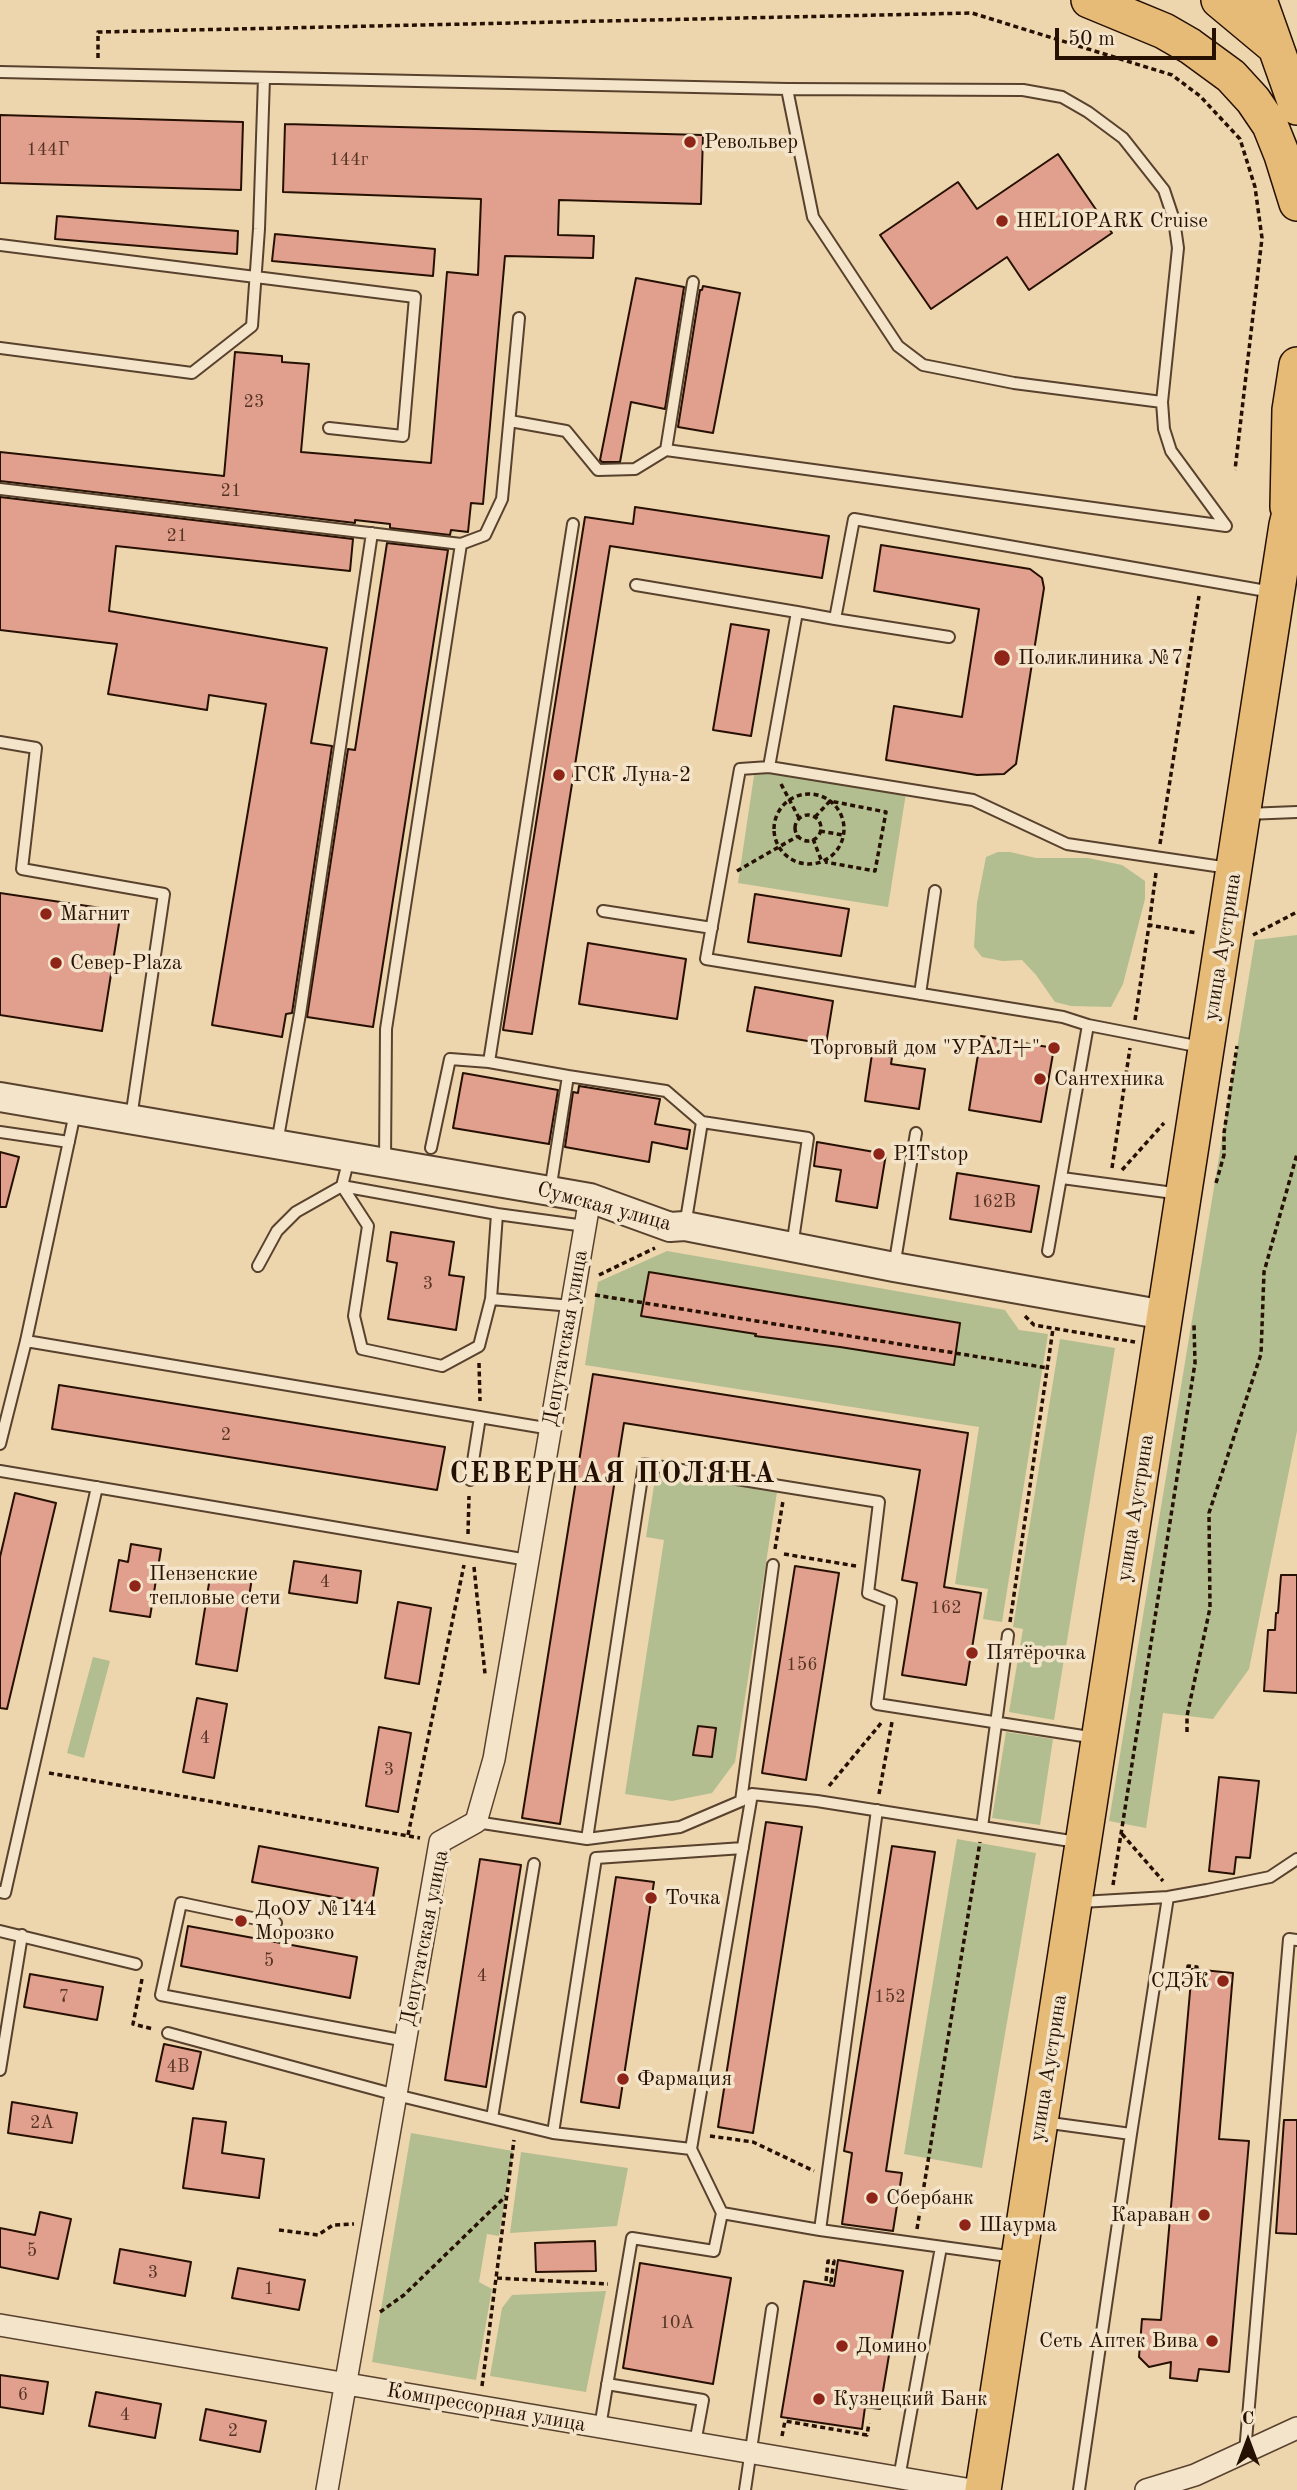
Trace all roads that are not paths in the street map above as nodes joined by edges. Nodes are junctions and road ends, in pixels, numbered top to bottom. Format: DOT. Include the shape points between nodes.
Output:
graph roads {
  1 [pos="1089,0"];
  2 [pos="1219,0"];
  3 [pos="1259,0"];
  4 [pos="1286,55"];
  5 [pos="0,72"];
  6 [pos="264,78"];
  7 [pos="787,89"];
  8 [pos="1297,107"];
  9 [pos="1297,203"];
  10 [pos="0,245"];
  11 [pos="256,278"];
  12 [pos="693,282"];
  13 [pos="519,318"];
  14 [pos="0,348"];
  15 [pos="1297,365"];
  16 [pos="1162,402"];
  17 [pos="510,421"];
  18 [pos="329,428"];
  19 [pos="666,450"];
  20 [pos="1297,485"];
  21 [pos="0,489"];
  22 [pos="573,523"];
  23 [pos="1287,525"];
  24 [pos="372,533"];
  25 [pos="461,544"];
  26 [pos="1282,584"];
  27 [pos="636,585"];
  28 [pos="797,612"];
  29 [pos="835,619"];
  30 [pos="950,637"];
  31 [pos="0,742"];
  32 [pos="769,767"];
  33 [pos="1297,812"];
  34 [pos="1243,814"];
  35 [pos="1235,869"];
  36 [pos="935,891"];
  37 [pos="603,911"];
  38 [pos="712,928"];
  39 [pos="920,994"];
  40 [pos="1088,1025"];
  41 [pos="1207,1049"];
  42 [pos="489,1062"];
  43 [pos="568,1076"];
  44 [pos="0,1097"];
  45 [pos="76,1110"];
  46 [pos="131,1119"];
  47 [pos="702,1122"];
  48 [pos="0,1132"];
  49 [pos="915,1133"];
  50 [pos="69,1142"];
  51 [pos="277,1143"];
  52 [pos="431,1148"];
  53 [pos="349,1156"];
  54 [pos="385,1162"];
  55 [pos="1062,1178"];
  56 [pos="342,1186"];
  57 [pos="550,1191"];
  58 [pos="1199,1195"];
  59 [pos="590,1198"];
  60 [pos="497,1214"];
  61 [pos="585,1227"];
  62 [pos="676,1235"];
  63 [pos="792,1247"];
  64 [pos="1048,1251"];
  65 [pos="258,1266"];
  66 [pos="894,1267"];
  67 [pos="491,1298"];
  68 [pos="580,1300"];
  69 [pos="1180,1319"];
  70 [pos="26,1341"];
  71 [pos="480,1417"];
  72 [pos="551,1429"];
  73 [pos="0,1444"];
  74 [pos="0,1471"];
  75 [pos="470,1480"];
  76 [pos="96,1487"];
  77 [pos="528,1560"];
  78 [pos="773,1565"];
  79 [pos="1008,1635"];
  80 [pos="997,1723"];
  81 [pos="1100,1739"];
  82 [pos="752,1794"];
  83 [pos="741,1801"];
  84 [pos="877,1810"];
  85 [pos="476,1822"];
  86 [pos="982,1826"];
  87 [pos="587,1839"];
  88 [pos="1084,1843"];
  89 [pos="743,1848"];
  90 [pos="1297,1859"];
  91 [pos="534,1864"];
  92 [pos="0,1892"];
  93 [pos="1168,1892"];
  94 [pos="1074,1903"];
  95 [pos="276,1923"];
  96 [pos="0,1931"];
  97 [pos="22,1935"];
  98 [pos="1297,1940"];
  99 [pos="136,1964"];
  100 [pos="168,2033"];
  101 [pos="406,2041"];
  102 [pos="0,2070"];
  103 [pos="396,2095"];
  104 [pos="492,2119"];
  105 [pos="1041,2122"];
  106 [pos="553,2133"];
  107 [pos="1132,2134"];
  108 [pos="691,2149"];
  109 [pos="722,2213"];
  110 [pos="820,2230"];
  111 [pos="941,2247"];
  112 [pos="1019,2258"];
  113 [pos="772,2309"];
  114 [pos="0,2325"];
  115 [pos="346,2384"];
  116 [pos="607,2384"];
  117 [pos="600,2427"];
  118 [pos="1297,2428"];
  119 [pos="752,2442"];
  120 [pos="695,2443"];
  121 [pos="1245,2452"];
  122 [pos="899,2477"];
  123 [pos="330,2490"];
  124 [pos="745,2490"];
  125 [pos="972,2490"];
  126 [pos="983,2490"];
  127 [pos="1079,2490"];
  128 [pos="1146,2490"];
  1 -- 9 [label="main road" via="1164,31 1231,76 1270,125"];
  2 -- 4 [label="main road"];
  3 -- 4 [label="main road"];
  4 -- 8 [label="main road"];
  5 -- 6 [label="lane"];
  6 -- 7 [label="lane"];
  6 -- 11 [label="lane"];
  7 -- 16 [label="lane" via="813,217 898,346 923,365 1014,383"];
  7 -- 16 [label="lane" via="1023,90 1062,97 1123,138 1164,190 1176,234"];
  10 -- 11 [label="lane"];
  11 -- 14 [label="lane" via="252,326 192,373"];
  11 -- 18 [label="lane" via="415,297 404,436"];
  12 -- 19 [label="lane"];
  13 -- 17 [label="lane"];
  15 -- 23 [label="main road" via="1290,410"];
  16 -- 19 [label="lane" via="1171,451 1226,526"];
  17 -- 19 [label="lane" via="566,431 598,470 635,469"];
  17 -- 25 [label="lane" via="502,499 485,535"];
  20 -- 23 [label="main road"];
  21 -- 24 [label="lane"];
  22 -- 42 [label="lane"];
  23 -- 26 [label="main road, улица Аустрина"];
  24 -- 25 [label="lane"];
  24 -- 51 [label="lane"];
  25 -- 54 [label="lane" via="386,1029"];
  26 -- 29 [label="lane" via="1202,580 853,519"];
  26 -- 34 [label="main road, улица Аустрина"];
  27 -- 28 [label="lane"];
  28 -- 29 [label="lane"];
  28 -- 32 [label="lane"];
  29 -- 30 [label="lane"];
  31 -- 46 [label="lane" via="36,748 22,869 164,894"];
  32 -- 35 [label="lane" via="973,800 1067,844"];
  32 -- 38 [label="lane" via="740,769"];
  33 -- 34 [label="lane"];
  34 -- 35 [label="main road, улица Аустрина"];
  35 -- 41 [label="main road, улица Аустрина"];
  36 -- 39 [label="lane"];
  37 -- 38 [label="lane"];
  38 -- 39 [label="lane" via="706,959"];
  39 -- 40 [label="lane"];
  40 -- 41 [label="lane"];
  40 -- 55 [label="lane"];
  41 -- 58 [label="main road, улица Аустрина"];
  42 -- 43 [label="lane"];
  42 -- 52 [label="lane" via="450,1059"];
  43 -- 47 [label="lane" via="666,1091"];
  43 -- 57 [label="lane"];
  44 -- 45 [label="street, Сумская улица"];
  45 -- 46 [label="street, Сумская улица"];
  45 -- 50 [label="lane"];
  46 -- 51 [label="street, Сумская улица"];
  47 -- 62 [label="lane"];
  47 -- 63 [label="lane" via="808,1138"];
  48 -- 50 [label="lane"];
  49 -- 66 [label="lane"];
  50 -- 70 [label="lane"];
  51 -- 53 [label="street, Сумская улица"];
  53 -- 54 [label="street, Сумская улица"];
  53 -- 56 [label="lane"];
  54 -- 57 [label="street, Сумская улица"];
  55 -- 58 [label="lane"];
  55 -- 64 [label="lane"];
  56 -- 60 [label="lane"];
  56 -- 65 [label="lane" via="296,1212 277,1231"];
  56 -- 67 [label="lane" via="368,1226 354,1316 362,1349 442,1366 479,1346"];
  57 -- 59 [label="street, Сумская улица"];
  58 -- 69 [label="main road, улица Аустрина"];
  59 -- 61 [label="street, Депутатская улица"];
  59 -- 62 [label="street, Сумская улица" via="670,1227"];
  60 -- 61 [label="lane"];
  60 -- 67 [label="lane"];
  61 -- 68 [label="street, Депутатская улица"];
  62 -- 63 [label="street, Сумская улица"];
  63 -- 66 [label="street, Сумская улица"];
  66 -- 69 [label="street, Сумская улица"];
  67 -- 68 [label="lane"];
  68 -- 72 [label="street, Депутатская улица"];
  69 -- 81 [label="main road, улица Аустрина"];
  70 -- 71 [label="lane"];
  70 -- 73 [label="lane"];
  71 -- 72 [label="lane"];
  71 -- 75 [label="lane"];
  72 -- 77 [label="street, Депутатская улица"];
  74 -- 76 [label="lane"];
  76 -- 77 [label="lane"];
  76 -- 92 [label="lane" via="5,1892"];
  77 -- 85 [label="street, Депутатская улица" via="495,1759"];
  78 -- 83 [label="lane"];
  79 -- 80 [label="lane"];
  80 -- 81 [label="lane"];
  80 -- 86 [label="lane"];
  80 -- 87 [label="lane" via="877,1703 891,1602 868,1593 879,1502 645,1464"];
  81 -- 88 [label="main road, улица Аустрина"];
  82 -- 83 [label="lane"];
  82 -- 84 [label="lane"];
  82 -- 89 [label="lane"];
  83 -- 87 [label="lane" via="680,1826"];
  84 -- 86 [label="lane"];
  84 -- 110 [label="lane"];
  85 -- 87 [label="lane"];
  85 -- 101 [label="street, Депутатская улица" via="440,1842"];
  86 -- 88 [label="lane"];
  88 -- 94 [label="main road, улица Аустрина"];
  89 -- 106 [label="lane" via="596,1858"];
  89 -- 108 [label="lane"];
  90 -- 93 [label="lane" via="1270,1877"];
  91 -- 104 [label="lane"];
  93 -- 94 [label="lane"];
  93 -- 107 [label="lane"];
  94 -- 105 [label="main road, улица Аустрина"];
  95 -- 101 [label="lane" via="181,1903 162,1995"];
  96 -- 97 [label="lane"];
  97 -- 99 [label="lane"];
  97 -- 102 [label="lane"];
  98 -- 121 [label="lane" via="1289,1939"];
  100 -- 103 [label="lane"];
  101 -- 103 [label="street, Депутатская улица"];
  103 -- 104 [label="lane"];
  103 -- 115 [label="street, Депутатская улица"];
  104 -- 106 [label="lane"];
  105 -- 107 [label="lane"];
  105 -- 112 [label="main road, улица Аустрина"];
  106 -- 108 [label="lane"];
  107 -- 127 [label="lane"];
  108 -- 109 [label="lane"];
  109 -- 110 [label="lane"];
  109 -- 116 [label="lane" via="714,2251 632,2238"];
  110 -- 111 [label="lane"];
  111 -- 112 [label="lane"];
  111 -- 122 [label="lane"];
  112 -- 126 [label="main road, улица Аустрина"];
  113 -- 119 [label="lane"];
  114 -- 115 [label="street, Компрессорная улица"];
  115 -- 117 [label="street, Компрессорная улица"];
  115 -- 123 [label="street, Депутатская улица"];
  116 -- 117 [label="lane"];
  116 -- 120 [label="lane" via="702,2400"];
  117 -- 120 [label="street, Компрессорная улица"];
  118 -- 121 [label="street"];
  119 -- 120 [label="street, Компрессорная улица"];
  119 -- 122 [label="street, Компрессорная улица"];
  119 -- 124 [label="lane"];
  121 -- 128 [label="street" via="1195,2475"];
  122 -- 125 [label="street, Компрессорная улица"];
}
